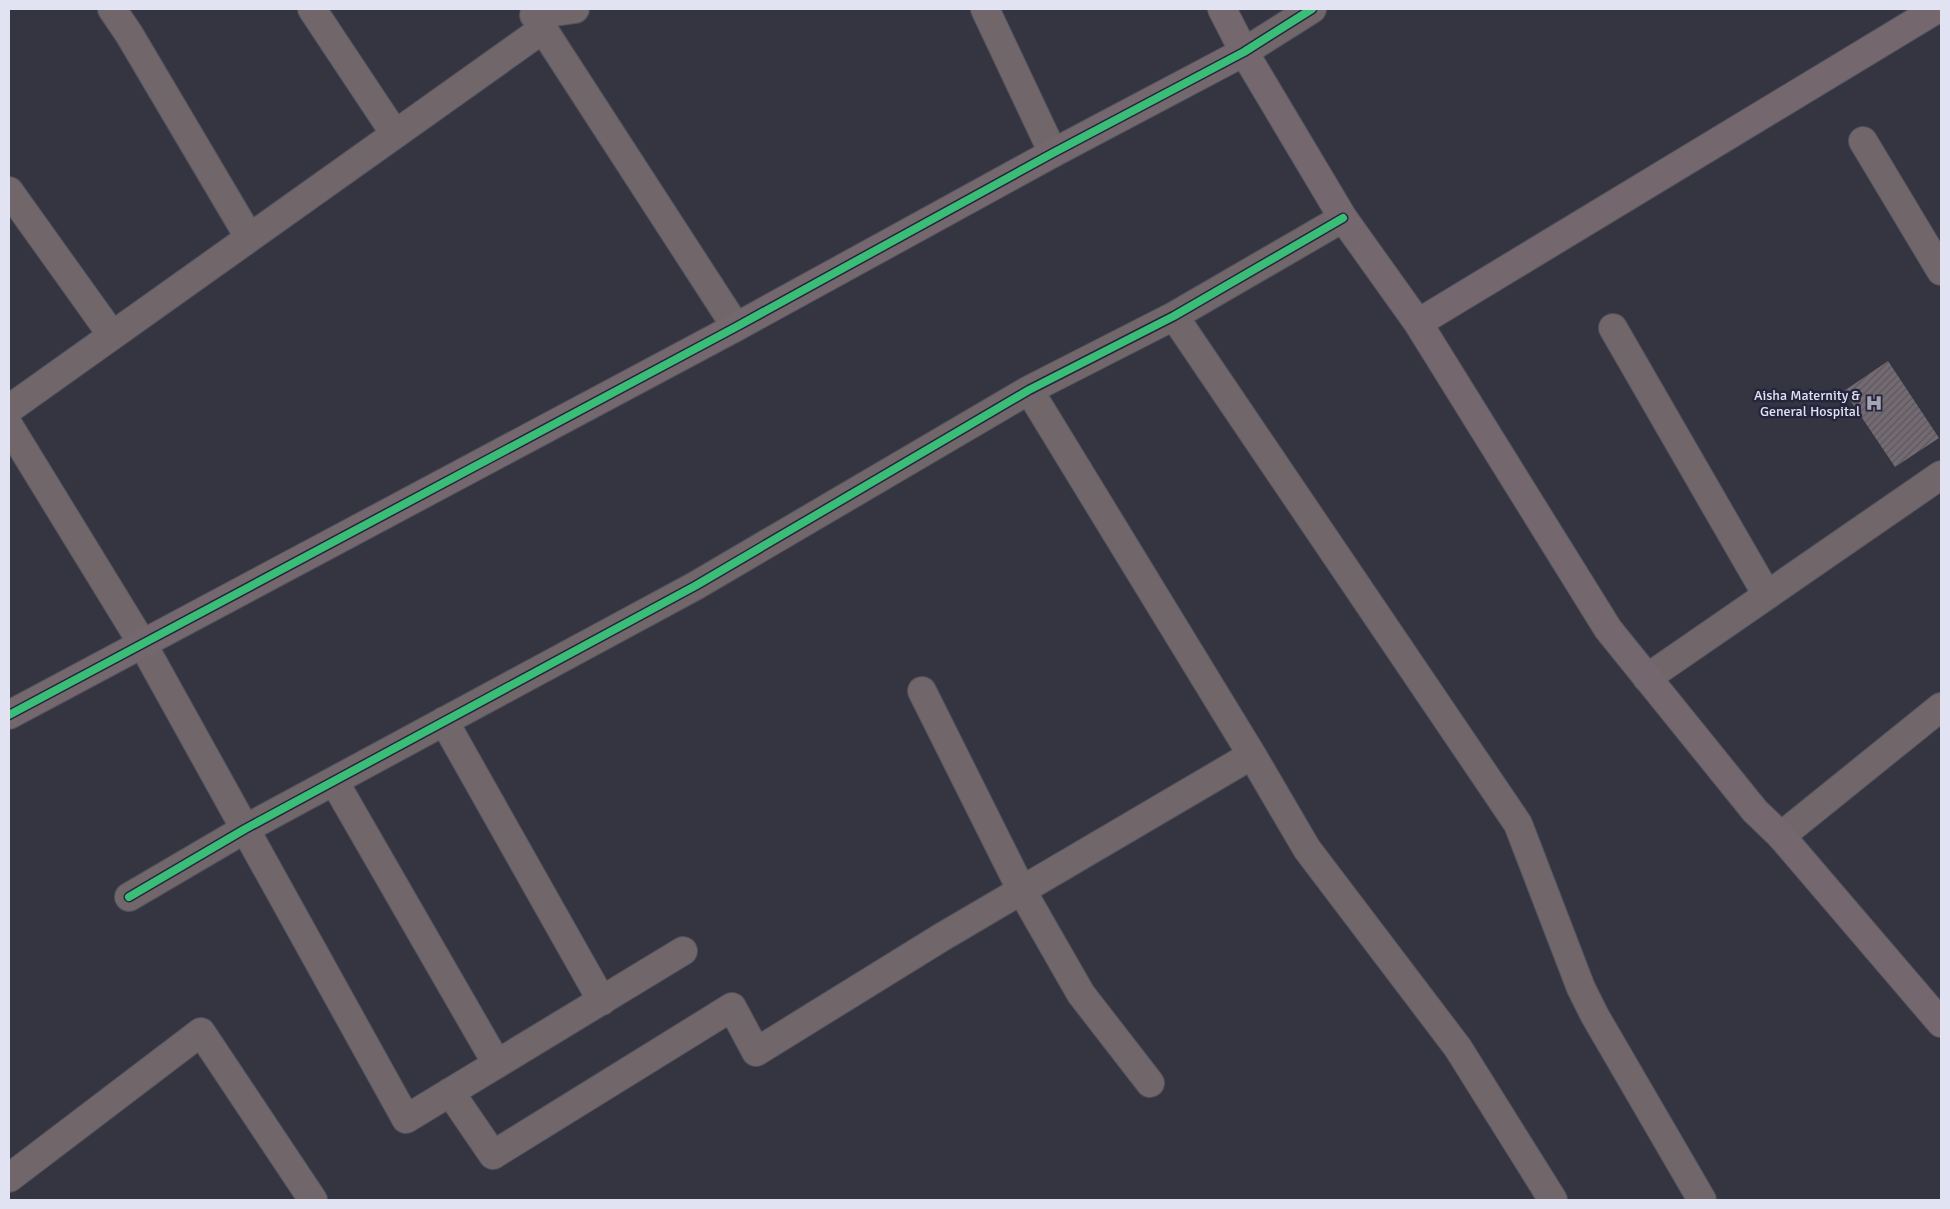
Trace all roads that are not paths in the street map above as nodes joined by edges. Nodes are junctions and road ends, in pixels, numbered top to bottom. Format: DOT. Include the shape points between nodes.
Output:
graph roads {
  1 [pos="112,9"];
  2 [pos="312,9"];
  3 [pos="575,9"];
  4 [pos="985,9"];
  5 [pos="1222,9"];
  6 [pos="1312,9"];
  7 [pos="1936,9"];
  8 [pos="535,18"];
  9 [pos="1244,52"];
  10 [pos="395,134"];
  11 [pos="1863,142"];
  12 [pos="1053,153"];
  13 [pos="9,192"];
  14 [pos="1343,218"];
  15 [pos="250,237"];
  16 [pos="1941,271"];
  17 [pos="1174,316"];
  18 [pos="1418,323"];
  19 [pos="736,326"];
  20 [pos="1613,328"];
  21 [pos="112,335"];
  22 [pos="1029,390"];
  23 [pos="9,409"];
  24 [pos="9,426"];
  25 [pos="1941,475"];
  26 [pos="1767,595"];
  27 [pos="142,643"];
  28 [pos="1647,678"];
  29 [pos="922,691"];
  30 [pos="1941,707"];
  31 [pos="11,709"];
  32 [pos="444,721"];
  33 [pos="1252,755"];
  34 [pos="334,781"];
  35 [pos="245,830"];
  36 [pos="1782,836"];
  37 [pos="1022,891"];
  38 [pos="129,897"];
  39 [pos="683,951"];
  40 [pos="602,1001"];
  41 [pos="1941,1023"];
  42 [pos="497,1064"];
  43 [pos="1150,1083"];
  44 [pos="450,1092"];
  45 [pos="9,1178"];
  46 [pos="313,1200"];
  47 [pos="1553,1200"];
  48 [pos="1702,1200"];
  1 -- 15 [label="street"];
  2 -- 10 [label="street"];
  3 -- 8 [label="street"];
  4 -- 12 [label="street"];
  5 -- 9 [label="street"];
  6 -- 9 [label="street"];
  7 -- 18 [label="street"];
  8 -- 10 [label="street"];
  8 -- 19 [label="street"];
  9 -- 12 [label="street"];
  9 -- 14 [label="street"];
  10 -- 15 [label="street"];
  11 -- 16 [label="street"];
  12 -- 19 [label="street"];
  13 -- 21 [label="street"];
  14 -- 17 [label="street"];
  14 -- 18 [label="street"];
  15 -- 21 [label="street"];
  17 -- 22 [label="street"];
  17 -- 48 [label="street" via="1518,824 1581,988"];
  18 -- 28 [label="street" via="1608,628"];
  19 -- 27 [label="street"];
  20 -- 26 [label="street"];
  21 -- 23 [label="street"];
  22 -- 32 [label="street" via="696,586"];
  22 -- 33 [label="street"];
  24 -- 27 [label="street"];
  25 -- 26 [label="street"];
  26 -- 28 [label="street"];
  27 -- 31 [label="street"];
  27 -- 35 [label="street"];
  28 -- 36 [label="street" via="1755,811"];
  29 -- 37 [label="street"];
  30 -- 36 [label="street"];
  32 -- 34 [label="street"];
  32 -- 40 [label="street"];
  33 -- 37 [label="street"];
  33 -- 47 [label="street" via="1307,849 1458,1048"];
  34 -- 35 [label="street"];
  34 -- 42 [label="street"];
  35 -- 38 [label="street"];
  35 -- 44 [label="street" via="406,1119"];
  36 -- 41 [label="street"];
  37 -- 43 [label="street" via="1081,994"];
  37 -- 44 [label="street" via="756,1052 732,1007 493,1155"];
  39 -- 40 [label="street"];
  40 -- 42 [label="street"];
  42 -- 44 [label="street"];
  45 -- 46 [label="street" via="201,1032"];
}
